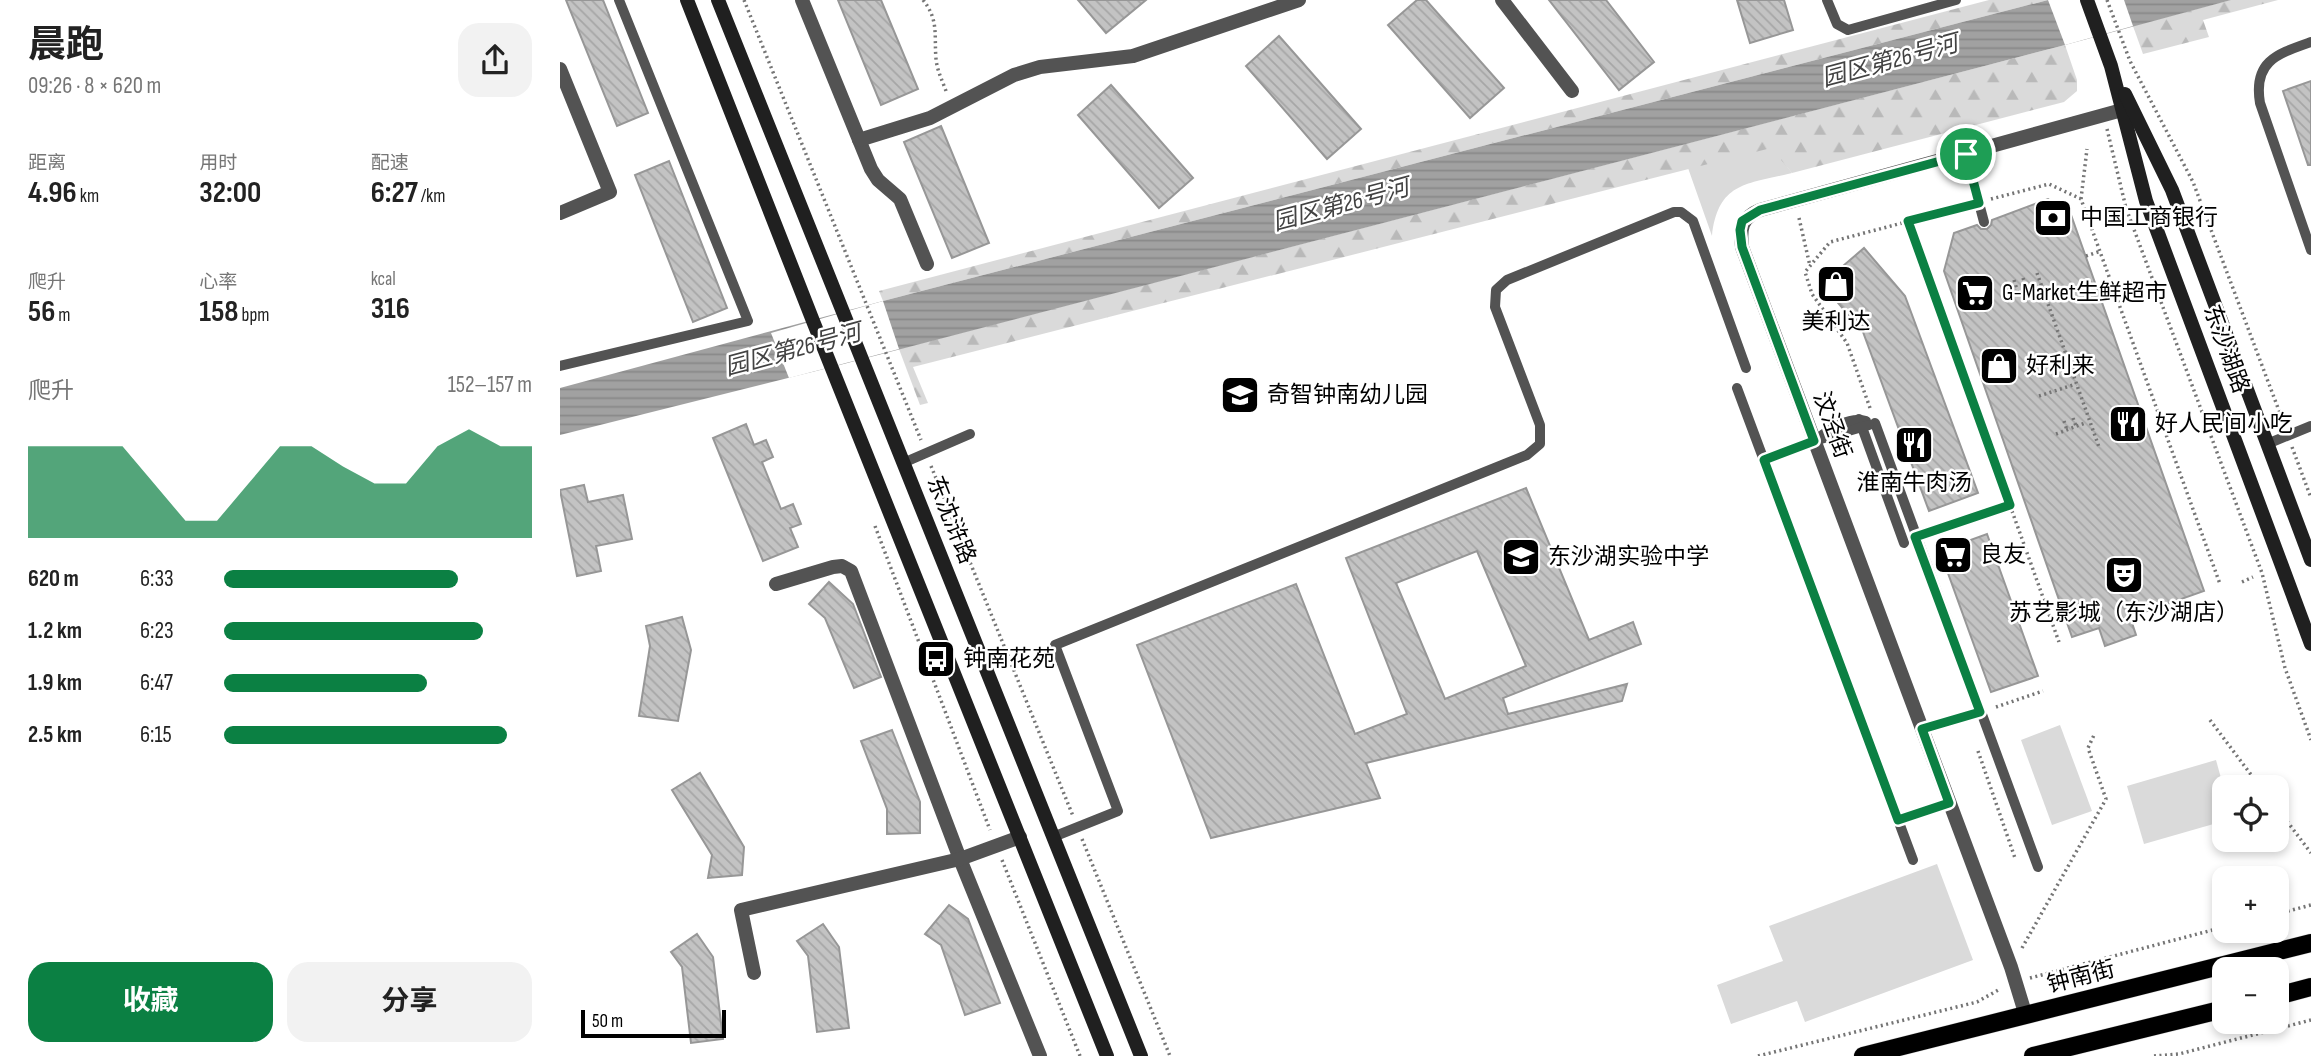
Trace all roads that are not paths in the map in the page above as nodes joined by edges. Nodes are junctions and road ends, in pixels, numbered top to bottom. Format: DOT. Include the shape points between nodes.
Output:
graph roads {
  1 [pos="619,0"];
  2 [pos="687,0"];
  3 [pos="718,0"];
  4 [pos="802,0"];
  5 [pos="1299,0"];
  6 [pos="1502,0"];
  7 [pos="1827,0"];
  8 [pos="1956,0"];
  9 [pos="2087,0"];
  10 [pos="2311,42"];
  11 [pos="2110,66"];
  12 [pos="560,69"];
  13 [pos="1572,91"];
  14 [pos="2122,110"];
  15 [pos="859,140"];
  16 [pos="1966,154"];
  17 [pos="560,213"];
  18 [pos="1984,222"];
  19 [pos="2311,250"];
  20 [pos="927,264"];
  21 [pos="560,366"];
  22 [pos="1745,368"];
  23 [pos="1737,388"];
  24 [pos="1861,423"];
  25 [pos="2311,426"];
  26 [pos="970,435"];
  27 [pos="1814,441"];
  28 [pos="2267,444"];
  29 [pos="1764,460"];
  30 [pos="903,463"];
  31 [pos="1904,543"];
  32 [pos="2311,560"];
  33 [pos="776,584"];
  34 [pos="2311,644"];
  35 [pos="1980,712"];
  36 [pos="1922,729"];
  37 [pos="1949,803"];
  38 [pos="1898,820"];
  39 [pos="1020,837"];
  40 [pos="1053,838"];
  41 [pos="960,859"];
  42 [pos="1913,860"];
  43 [pos="2038,867"];
  44 [pos="2311,943"];
  45 [pos="754,974"];
  46 [pos="2311,987"];
  47 [pos="2289,993"];
  48 [pos="2212,1012"];
  49 [pos="2026,1016"];
  50 [pos="1040,1056"];
  51 [pos="1107,1056"];
  52 [pos="1141,1056"];
  53 [pos="1863,1056"];
  54 [pos="2033,1056"];
  1 -- 21 [label="lane" via="748,321"];
  2 -- 39 [label="main road"];
  3 -- 30 [label="main road, 东沈浒路"];
  4 -- 15 [label="street"];
  5 -- 15 [label="street" via="1133,55 1040,67 1014,75 930,118"];
  6 -- 13 [label="street"];
  7 -- 8 [label="lane" via="1837,24 1848,30"];
  9 -- 11 [label="main road, 东沙湖路"];
  10 -- 19 [label="lane" via="2268,62 2258,88"];
  11 -- 14 [label="main road, 东沙湖路"];
  11 -- 28 [label="main road, 东沙湖路" via="2172,190"];
  12 -- 17 [label="street" via="610,192"];
  14 -- 16 [label="street, 汶泾街"];
  14 -- 34 [label="main road, 东沙湖路" via="2146,201"];
  15 -- 20 [label="street" via="878,180 900,199"];
  16 -- 18 [label="lane"];
  16 -- 27 [label="street, 汶泾街" via="1760,210 1742,221 1742,247"];
  22 -- 40 [label="lane" via="1693,221 1681,212 1507,279 1496,290 1495,307 1541,425 1533,452 1055,645 1118,811"];
  23 -- 29 [label="lane"];
  24 -- 27 [label="lane"];
  24 -- 31 [label="lane"];
  24 -- 35 [label="lane" via="1875,423"];
  25 -- 28 [label="lane"];
  26 -- 30 [label="lane"];
  27 -- 29 [label="lane"];
  27 -- 36 [label="street, 汶泾街"];
  28 -- 32 [label="main road, 东沙湖路"];
  29 -- 38 [label="lane"];
  30 -- 40 [label="main road, 东沈浒路"];
  33 -- 41 [label="street" via="833,567 851,571"];
  35 -- 36 [label="lane"];
  35 -- 43 [label="lane"];
  36 -- 37 [label="street, 汶泾街"];
  37 -- 38 [label="lane"];
  37 -- 49 [label="street, 汶泾街"];
  38 -- 42 [label="lane"];
  39 -- 41 [label="street"];
  39 -- 51 [label="main road"];
  40 -- 52 [label="main road, 东沈浒路"];
  41 -- 45 [label="street" via="741,910"];
  41 -- 50 [label="street"];
  44 -- 49 [label="main road, 钟南街"];
  46 -- 47 [label="main road"];
  48 -- 54 [label="main road"];
  49 -- 53 [label="main road, 钟南街"];
}
